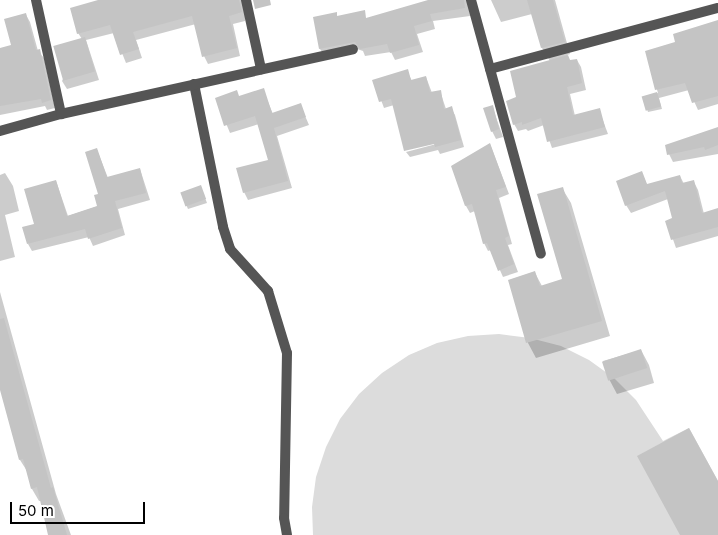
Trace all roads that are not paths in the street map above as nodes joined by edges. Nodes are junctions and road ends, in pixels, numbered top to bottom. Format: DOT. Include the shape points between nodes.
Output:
graph roads {
  1 [pos="36,0"];
  2 [pos="246,0"];
  3 [pos="471,0"];
  4 [pos="718,8"];
  5 [pos="353,49"];
  6 [pos="261,69"];
  7 [pos="490,69"];
  8 [pos="194,84"];
  9 [pos="61,114"];
  10 [pos="0,131"];
  11 [pos="541,254"];
  12 [pos="287,535"];
  1 -- 9 [label="street"];
  2 -- 6 [label="street"];
  3 -- 7 [label="street"];
  4 -- 7 [label="street"];
  5 -- 6 [label="street"];
  6 -- 8 [label="street"];
  7 -- 11 [label="street"];
  8 -- 9 [label="street"];
  8 -- 12 [label="street" via="230,249 268,291 287,353 284,518"];
  9 -- 10 [label="street"];
}
